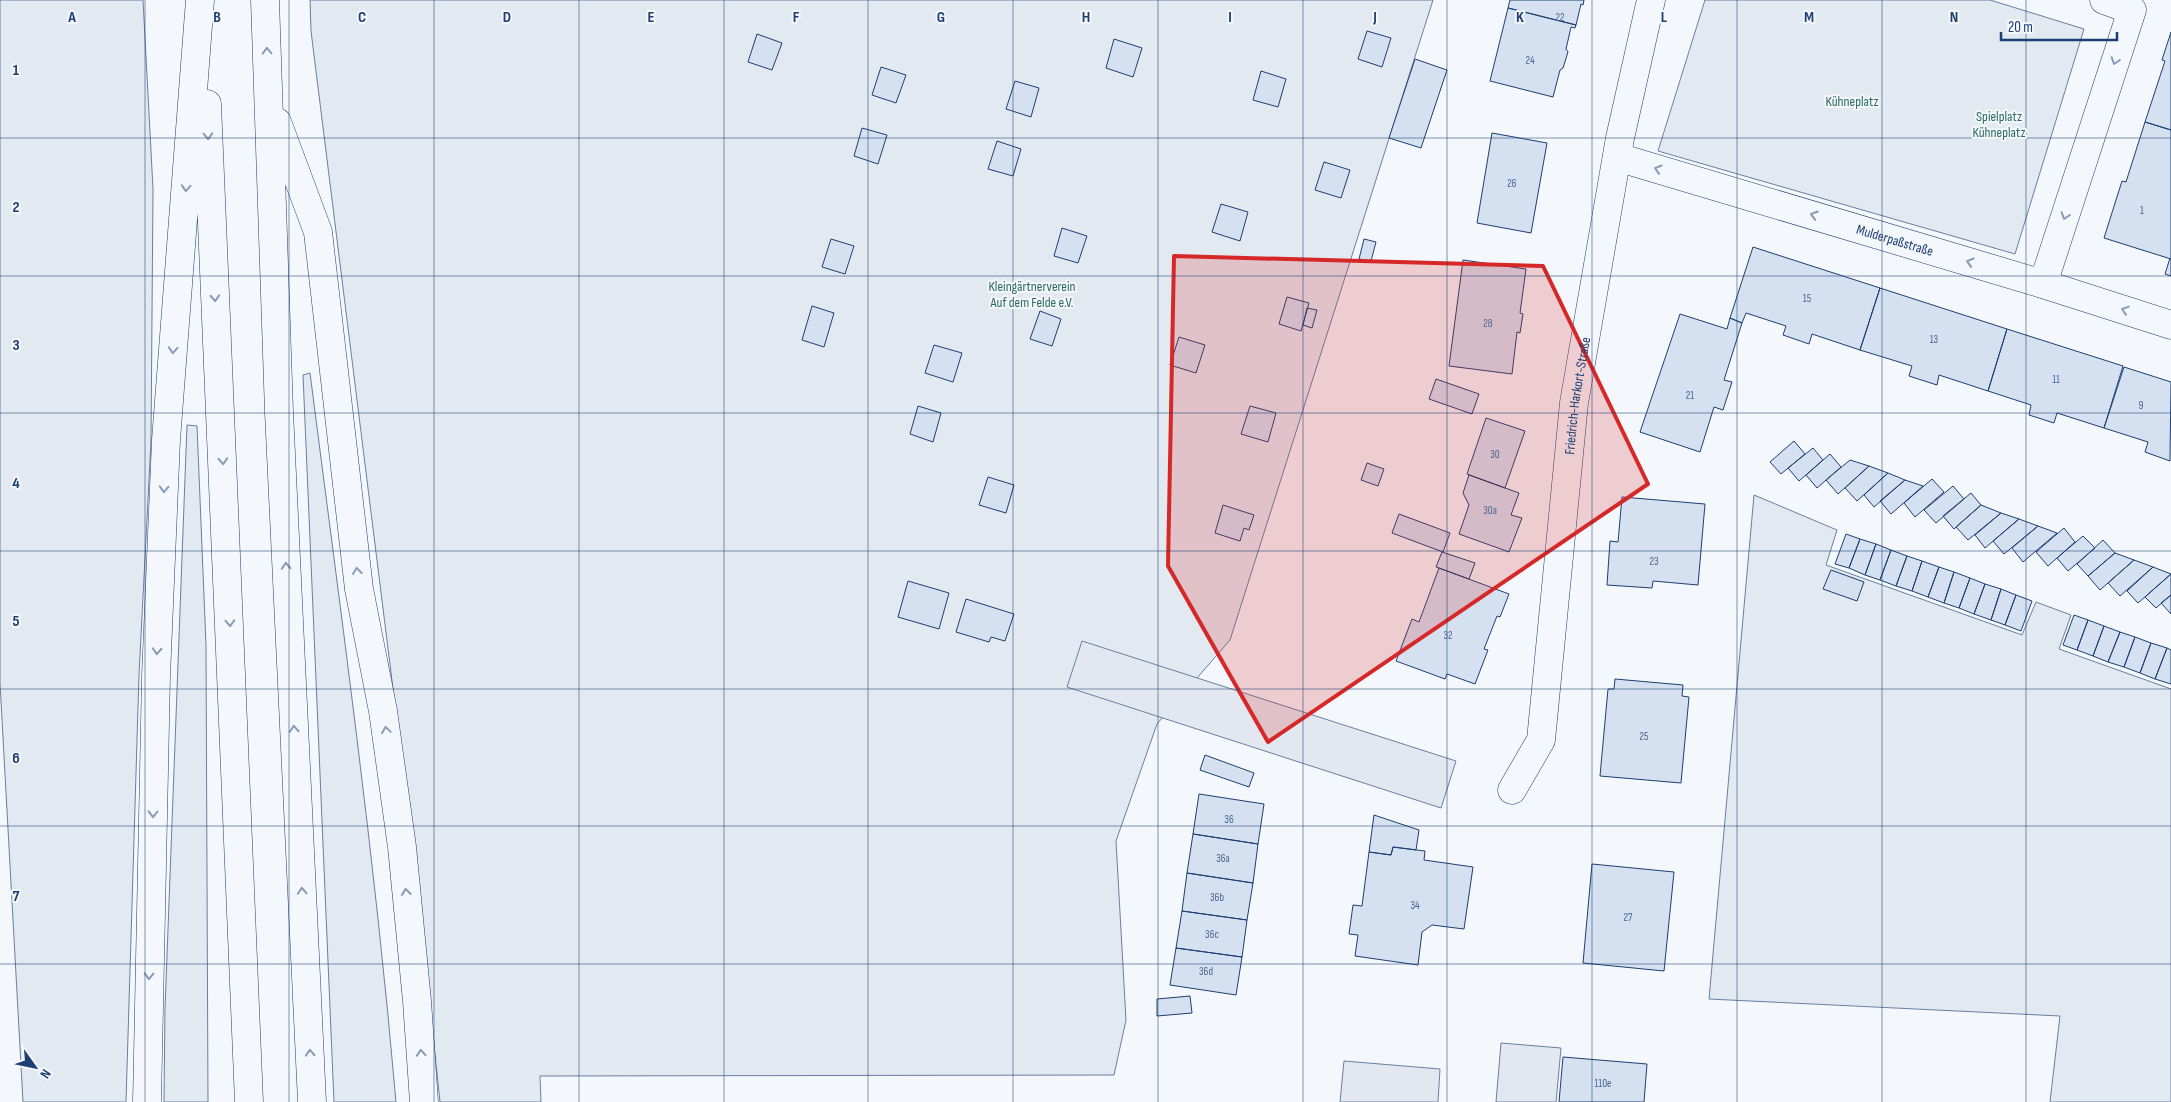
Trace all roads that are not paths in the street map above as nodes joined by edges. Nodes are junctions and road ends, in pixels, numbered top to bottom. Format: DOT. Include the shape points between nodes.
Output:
graph roads {
  1 [pos="201,0"];
  2 [pos="265,0"];
  3 [pos="1651,0"];
  4 [pos="2104,0"];
  5 [pos="269,100"];
  6 [pos="1617,157"];
  7 [pos="2043,284"];
  8 [pos="2171,326"];
  9 [pos="1512,790"];
  10 [pos="147,1102"];
  11 [pos="249,1102"];
  12 [pos="312,1102"];
  13 [pos="424,1102"];
  1 -- 10 [label="main road, one-way" via="166,440 156,676"];
  1 -- 11 [label="main road, one-way"];
  5 -- 2 [label="main road, one-way"];
  3 -- 6 [label="main road, Friedrich-Harkort-Straße"];
  4 -- 7 [label="main road, one-way" via="2132,10"];
  12 -- 5 [label="main road, one-way" via="279,412"];
  13 -- 5 [label="main road, one-way" via="402,848 383,711 359,589 318,232"];
  7 -- 6 [label="main road, Mulderpaßstraße, one-way"];
  6 -- 9 [label="main road, Friedrich-Harkort-Straße" via="1572,420 1541,740"];
  8 -- 7 [label="main road, Mulderpaßstraße, one-way"];
}
